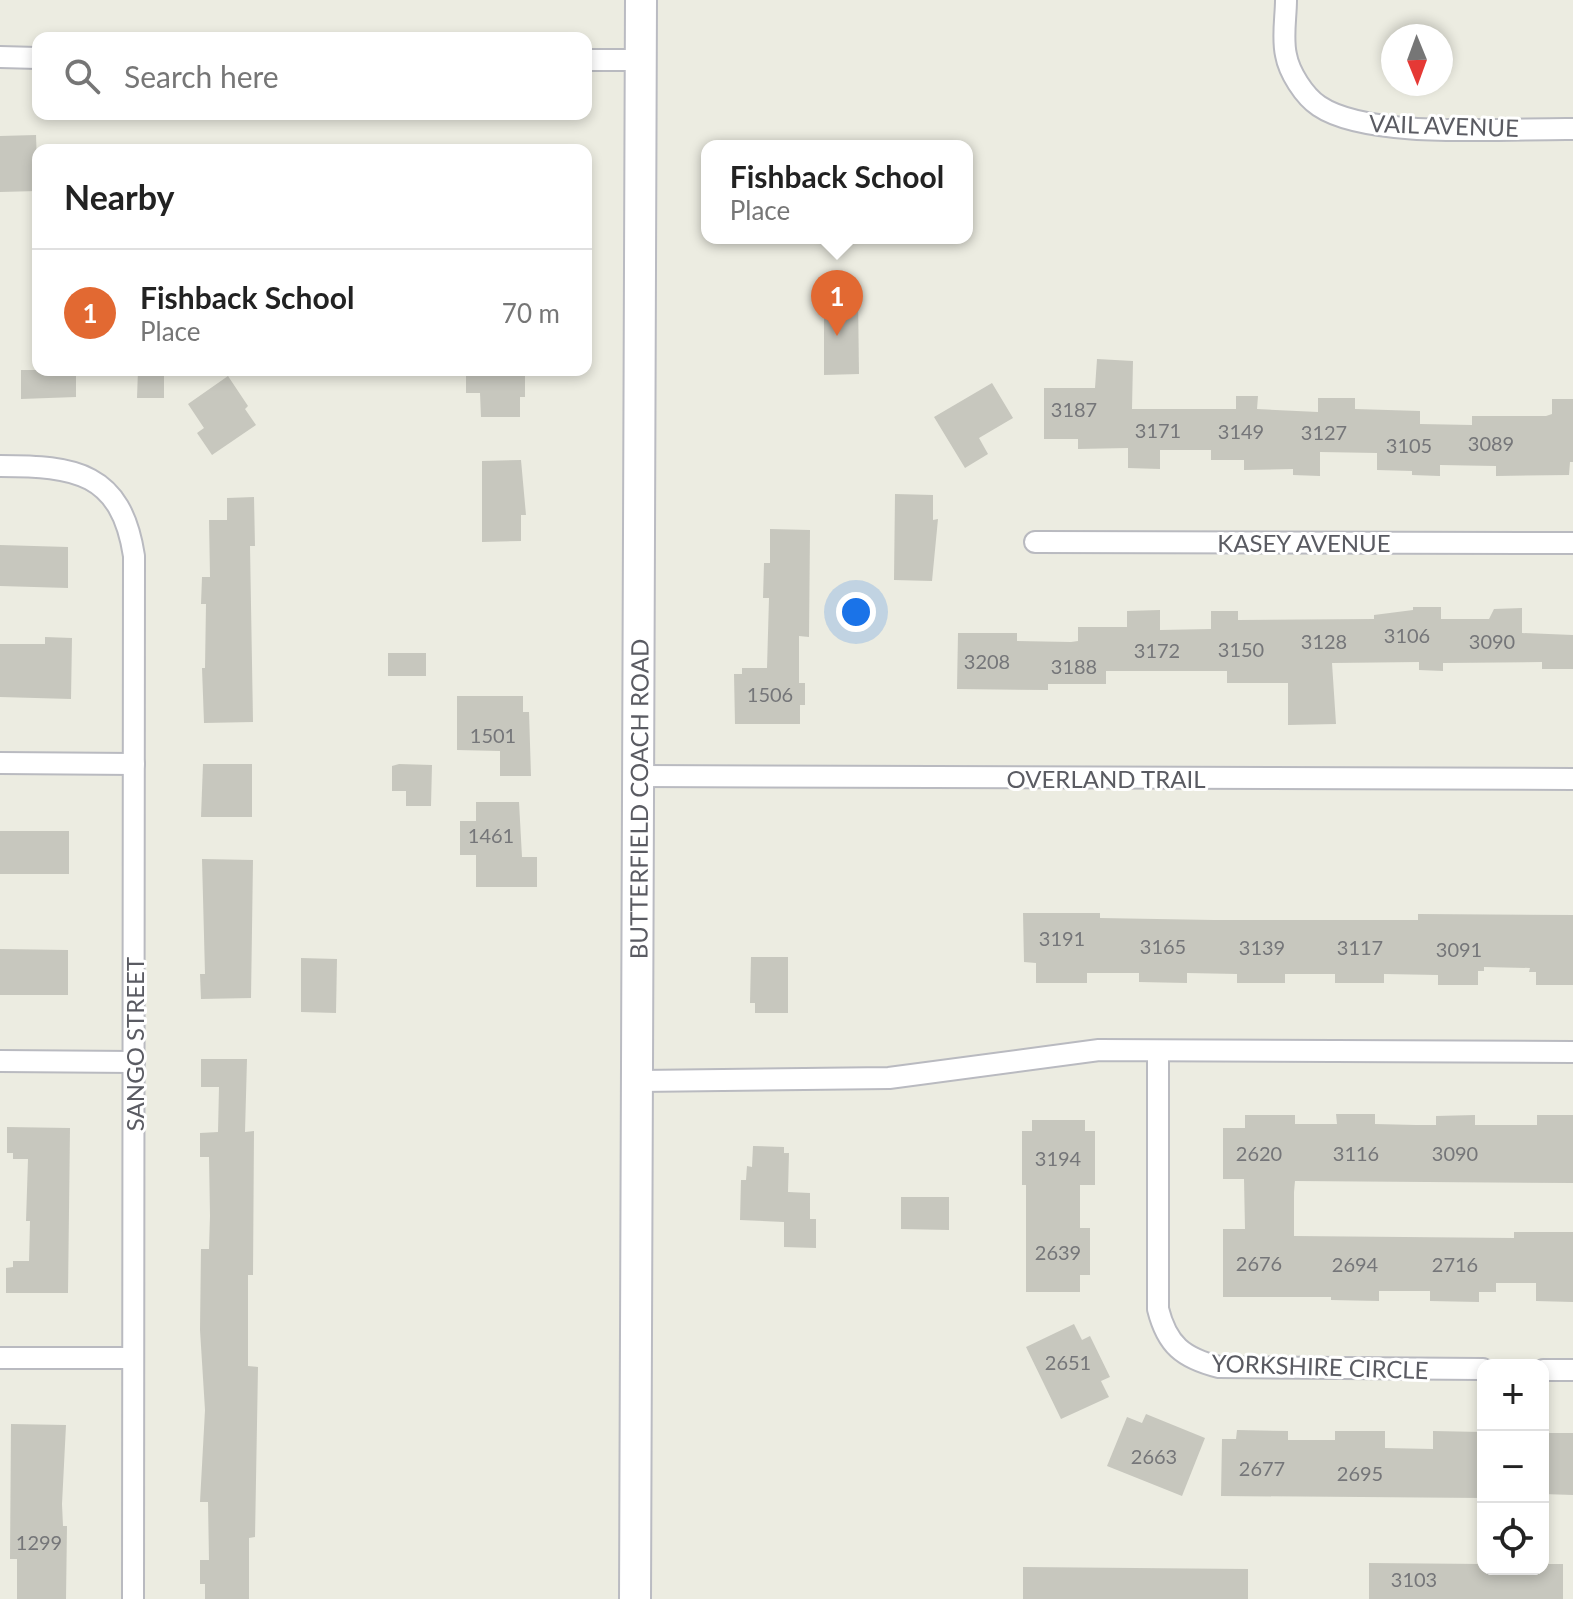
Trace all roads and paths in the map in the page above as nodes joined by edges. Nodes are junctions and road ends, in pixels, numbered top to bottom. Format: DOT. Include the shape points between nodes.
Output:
graph roads {
  1 [pos="641,0"];
  2 [pos="1286,0"];
  3 [pos="0,57"];
  4 [pos="32,58"];
  5 [pos="592,60"];
  6 [pos="641,60"];
  7 [pos="1573,129"];
  8 [pos="0,466"];
  9 [pos="1035,542"];
  10 [pos="1573,543"];
  11 [pos="0,763"];
  12 [pos="134,764"];
  13 [pos="640,776"];
  14 [pos="1573,779"];
  15 [pos="1158,1051"];
  16 [pos="1573,1052"];
  17 [pos="0,1061"];
  18 [pos="134,1062"];
  19 [pos="640,1081"];
  20 [pos="0,1358"];
  21 [pos="133,1358"];
  22 [pos="1477,1369"];
  23 [pos="1549,1370"];
  24 [pos="1573,1370"];
  25 [pos="133,1599"];
  26 [pos="635,1599"];
  1 -- 6 [label="main road, BUTTERFIELD COACH ROAD"];
  2 -- 7 [label="street, VAIL AVENUE" via="1286,55 1298,83 1318,106 1354,121 1390,126"];
  3 -- 4 [label="street"];
  5 -- 6 [label="street"];
  6 -- 13 [label="main road, BUTTERFIELD COACH ROAD"];
  8 -- 12 [label="street, SANGO STREET" via="80,472 112,494 129,521 134,556"];
  9 -- 10 [label="street, KASEY AVENUE"];
  11 -- 12 [label="street"];
  12 -- 18 [label="street, SANGO STREET"];
  13 -- 14 [label="street, OVERLAND TRAIL"];
  13 -- 19 [label="main road, BUTTERFIELD COACH ROAD"];
  15 -- 16 [label="street"];
  15 -- 19 [label="street" via="1051,1055 889,1078"];
  15 -- 22 [label="street, YORKSHIRE CIRCLE" via="1158,1309 1164,1333 1178,1351 1219,1367"];
  17 -- 18 [label="street"];
  18 -- 21 [label="street, SANGO STREET"];
  19 -- 26 [label="main road, BUTTERFIELD COACH ROAD"];
  20 -- 21 [label="street"];
  21 -- 25 [label="street, SANGO STREET"];
  23 -- 24 [label="street"];
}
